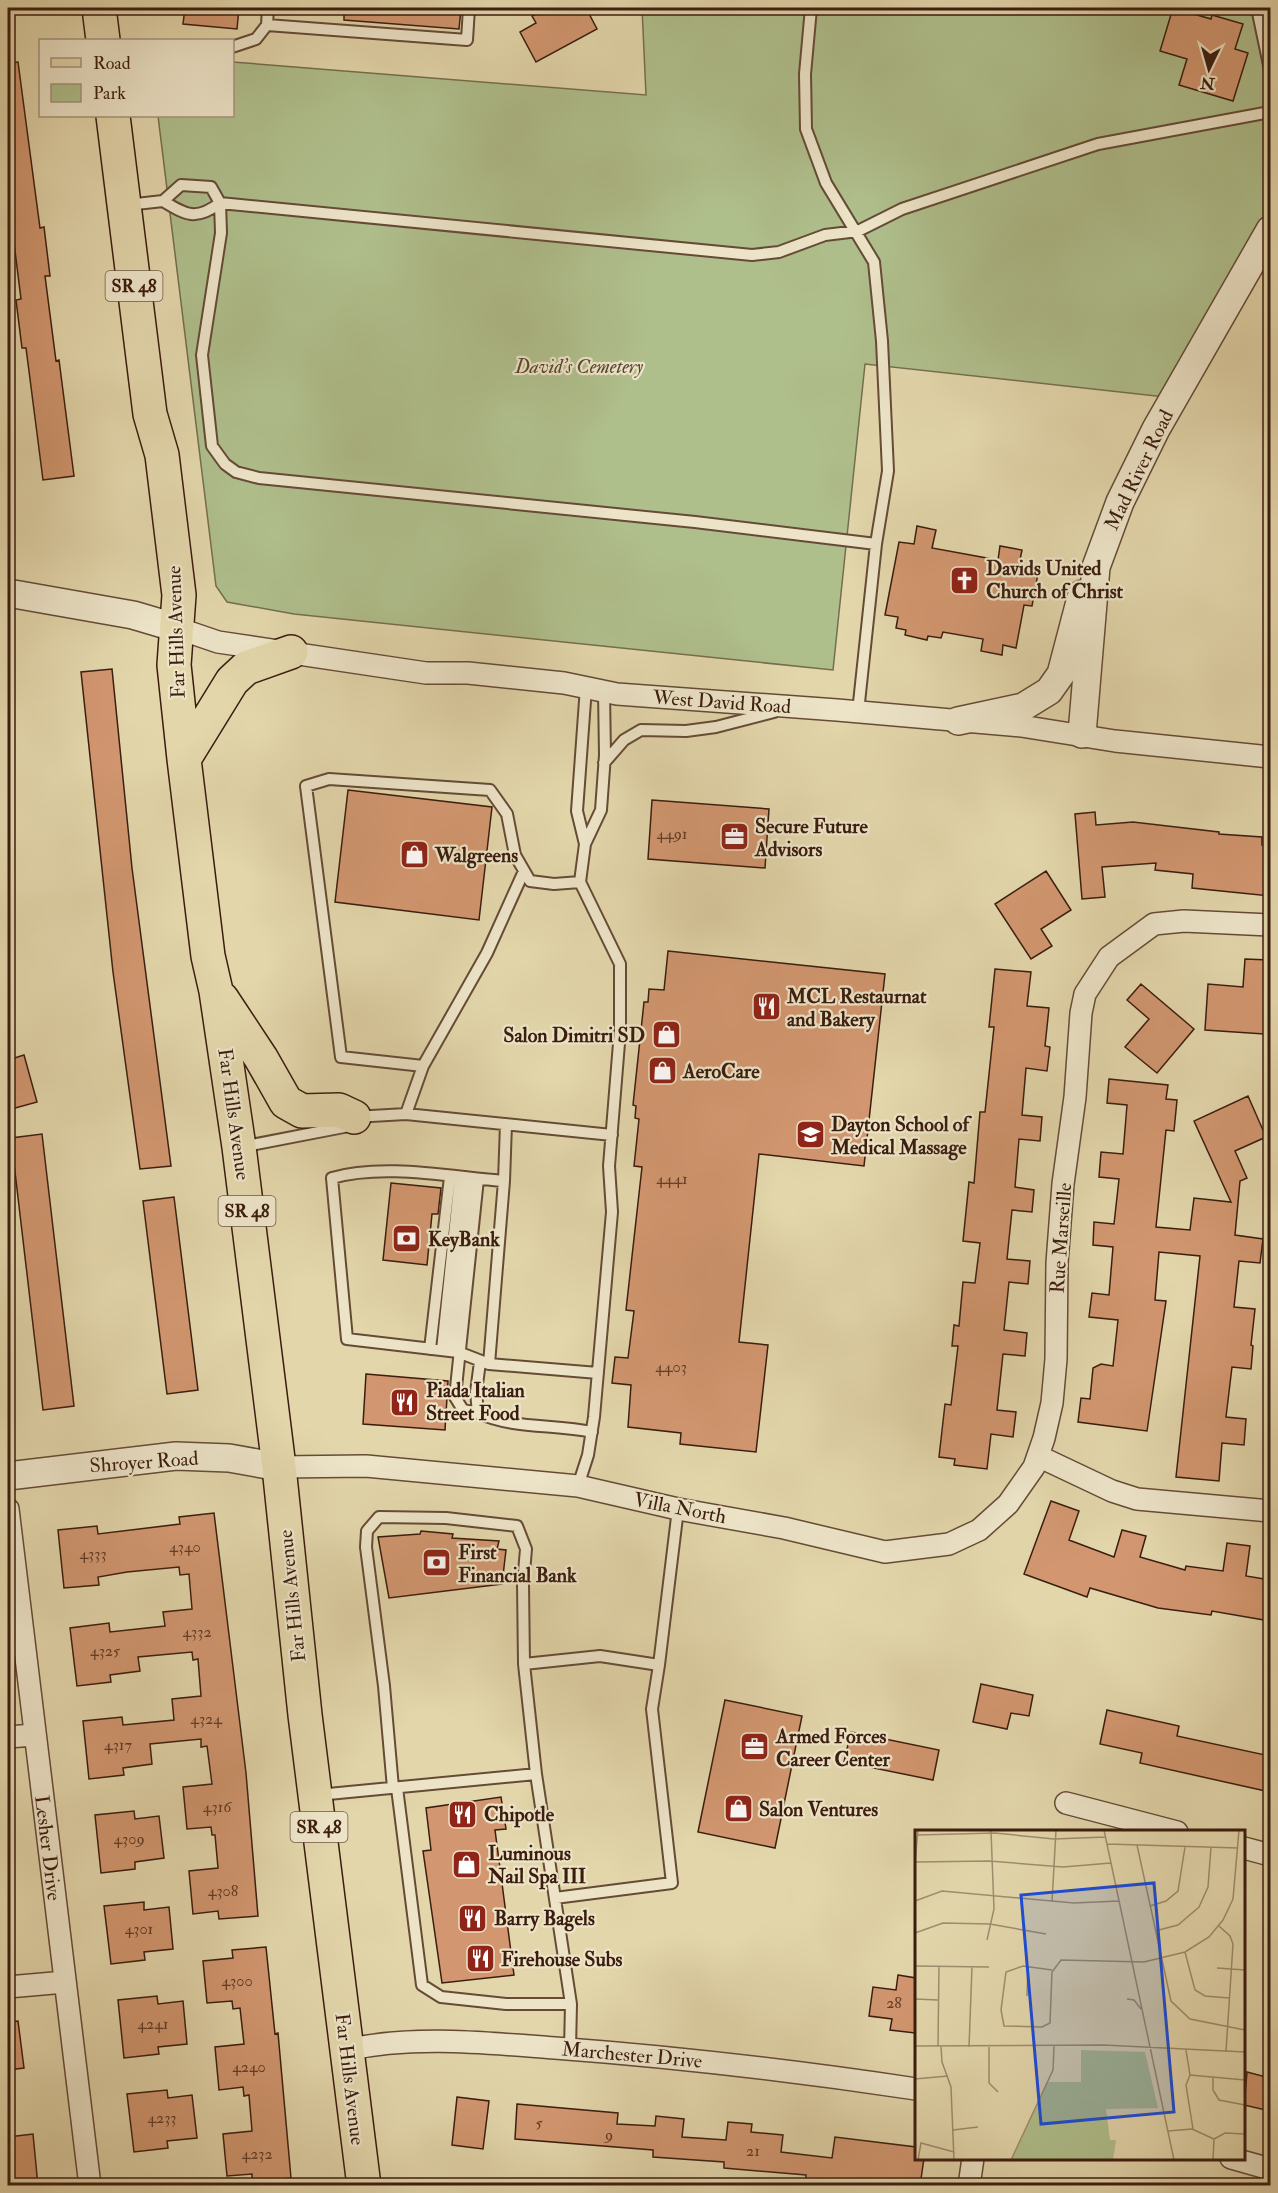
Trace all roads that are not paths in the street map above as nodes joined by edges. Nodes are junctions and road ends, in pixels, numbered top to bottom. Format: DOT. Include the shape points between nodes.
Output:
graph roads {
  1 [pos="99,8"];
  2 [pos="268,8"];
  3 [pos="469,8"];
  4 [pos="811,8"];
  5 [pos="1257,8"];
  6 [pos="267,25"];
  7 [pos="104,39"];
  8 [pos="234,46"];
  9 [pos="1270,70"];
  10 [pos="1270,112"];
  11 [pos="113,117"];
  12 [pos="163,201"];
  13 [pos="220,203"];
  14 [pos="124,205"];
  15 [pos="1270,230"];
  16 [pos="858,231"];
  17 [pos="876,544"];
  18 [pos="1096,567"];
  19 [pos="8,593"];
  20 [pos="177,628"];
  21 [pos="291,652"];
  22 [pos="595,690"];
  23 [pos="791,707"];
  24 [pos="858,711"];
  25 [pos="958,721"];
  26 [pos="1082,734"];
  27 [pos="1270,757"];
  28 [pos="184,759"];
  29 [pos="604,763"];
  30 [pos="585,844"];
  31 [pos="524,871"];
  32 [pos="580,882"];
  33 [pos="1270,925"];
  34 [pos="216,991"];
  35 [pos="423,1066"];
  36 [pos="406,1114"];
  37 [pos="354,1117"];
  38 [pos="506,1124"];
  39 [pos="612,1135"];
  40 [pos="239,1147"];
  41 [pos="464,1178"];
  42 [pos="504,1181"];
  43 [pos="430,1349"];
  44 [pos="450,1351"];
  45 [pos="484,1363"];
  46 [pos="598,1373"];
  47 [pos="478,1413"];
  48 [pos="592,1432"];
  49 [pos="1038,1456"];
  50 [pos="279,1467"];
  51 [pos="8,1476"];
  52 [pos="578,1486"];
  53 [pos="1270,1506"];
  54 [pos="8,1509"];
  55 [pos="678,1509"];
  56 [pos="524,1664"];
  57 [pos="659,1665"];
  58 [pos="34,1735"];
  59 [pos="8,1737"];
  60 [pos="536,1774"];
  61 [pos="395,1788"];
  62 [pos="315,1795"];
  63 [pos="1066,1803"];
  64 [pos="1169,1830"];
  65 [pos="1245,1848"];
  66 [pos="1270,1855"];
  67 [pos="555,1898"];
  68 [pos="64,1982"];
  69 [pos="8,1987"];
  70 [pos="571,2004"];
  71 [pos="570,2049"];
  72 [pos="346,2050"];
  73 [pos="915,2089"];
  74 [pos="973,2160"];
  75 [pos="1237,2160"];
  76 [pos="1270,2169"];
  77 [pos="90,2186"];
  78 [pos="364,2186"];
  79 [pos="969,2186"];
  1 -- 7 [label="main road"];
  2 -- 6 [label="lane"];
  3 -- 6 [label="lane" via="467,40"];
  4 -- 16 [label="lane" via="805,75 807,129 826,183"];
  5 -- 9 [label="lane"];
  6 -- 8 [label="lane" via="256,39"];
  10 -- 16 [label="lane" via="1098,144 902,209"];
  11 -- 14 [label="main road, Far Hills Avenue / SR 48"];
  12 -- 13 [label="lane" via="185,214 206,214"];
  12 -- 13 [label="lane" via="182,185 210,187"];
  12 -- 14 [label="lane"];
  13 -- 16 [label="lane" via="752,255 779,252 825,235"];
  13 -- 17 [label="lane" via="221,234 202,355 212,446 236,472 270,480"];
  14 -- 20 [label="main road, Far Hills Avenue / SR 48" via="150,414 162,455 179,595"];
  15 -- 18 [label="street, Mad River Road" via="1156,429 1120,502"];
  16 -- 17 [label="lane" via="874,262 882,341 888,471"];
  17 -- 24 [label="lane"];
  18 -- 25 [label="street" via="1078,602 1061,674 1049,691 1023,707"];
  18 -- 26 [label="street, Mad River Road"];
  19 -- 20 [label="street" via="132,615"];
  20 -- 21 [label="street, West David Road" via="218,642"];
  20 -- 28 [label="main road, Far Hills Avenue / SR 48" via="174,665"];
  21 -- 22 [label="street, West David Road" via="426,673 468,673"];
  21 -- 28 [label="main road" via="246,668 232,681"];
  22 -- 23 [label="street, West David Road"];
  22 -- 29 [label="lane"];
  22 -- 30 [label="lane" via="577,811"];
  23 -- 24 [label="street, West David Road"];
  23 -- 29 [label="lane" via="716,728 640,730 624,740"];
  24 -- 25 [label="street, West David Road"];
  25 -- 26 [label="street, West David Road"];
  26 -- 27 [label="street, West David Road"];
  28 -- 34 [label="main road, Far Hills Avenue / SR 48" via="208,956"];
  29 -- 30 [label="lane" via="600,810"];
  30 -- 32 [label="lane"];
  31 -- 32 [label="lane" via="530,881"];
  31 -- 35 [label="lane" via="487,953"];
  31 -- 35 [label="lane" via="515,855 507,814 490,790 329,779 306,786 341,1057"];
  32 -- 39 [label="lane" via="620,964 620,1031"];
  33 -- 49 [label="street, Rue Marseille" via="1184,921 1154,924 1109,957 1085,994 1060,1229 1052,1403"];
  34 -- 37 [label="main road" via="286,1102 302,1111 339,1110"];
  34 -- 40 [label="main road, Far Hills Avenue / SR 48"];
  35 -- 36 [label="lane"];
  36 -- 37 [label="lane"];
  36 -- 38 [label="lane"];
  37 -- 40 [label="lane" via="344,1127"];
  38 -- 39 [label="lane"];
  38 -- 42 [label="lane"];
  39 -- 46 [label="lane" via="612,1212"];
  40 -- 50 [label="main road, Far Hills Avenue / SR 48"];
  41 -- 42 [label="lane"];
  41 -- 43 [label="lane"];
  41 -- 43 [label="lane" via="385,1172 349,1173 332,1178 347,1340"];
  41 -- 44 [label="lane"];
  41 -- 44 [label="lane"];
  42 -- 45 [label="lane"];
  43 -- 44 [label="lane"];
  44 -- 45 [label="lane"];
  44 -- 47 [label="lane" via="455,1397 463,1410"];
  45 -- 46 [label="lane"];
  45 -- 47 [label="lane" via="476,1392"];
  46 -- 48 [label="lane"];
  47 -- 48 [label="lane" via="506,1422"];
  48 -- 52 [label="lane"];
  49 -- 53 [label="street" via="1137,1499"];
  49 -- 55 [label="street, Villa North" via="1008,1504 978,1530 950,1544 885,1552"];
  50 -- 51 [label="street, Shroyer Road" via="230,1458 176,1456"];
  50 -- 52 [label="street, Villa North" via="366,1466"];
  50 -- 62 [label="main road, Far Hills Avenue / SR 48"];
  52 -- 55 [label="street, Villa North"];
  54 -- 58 [label="street, Lesher Drive"];
  55 -- 57 [label="lane"];
  56 -- 57 [label="lane" via="600,1656"];
  56 -- 60 [label="lane"];
  56 -- 61 [label="lane" via="526,1550 517,1526 446,1518 379,1517 367,1531 366,1547"];
  57 -- 67 [label="lane" via="652,1709 672,1883"];
  58 -- 59 [label="street"];
  58 -- 68 [label="street, Lesher Drive"];
  60 -- 61 [label="lane"];
  60 -- 67 [label="lane"];
  61 -- 62 [label="lane"];
  61 -- 70 [label="lane" via="422,1985 441,1997 506,2004"];
  62 -- 72 [label="main road, Far Hills Avenue / SR 48"];
  63 -- 64 [label="street"];
  65 -- 66 [label="street"];
  67 -- 70 [label="lane"];
  68 -- 69 [label="street"];
  68 -- 77 [label="street, Lesher Drive"];
  70 -- 71 [label="lane"];
  71 -- 72 [label="street, Marchester Drive" via="409,2042"];
  71 -- 73 [label="street, Marchester Drive" via="775,2068"];
  72 -- 78 [label="main road, Far Hills Avenue / SR 48"];
  74 -- 79 [label="street"];
  75 -- 76 [label="street"];
}
